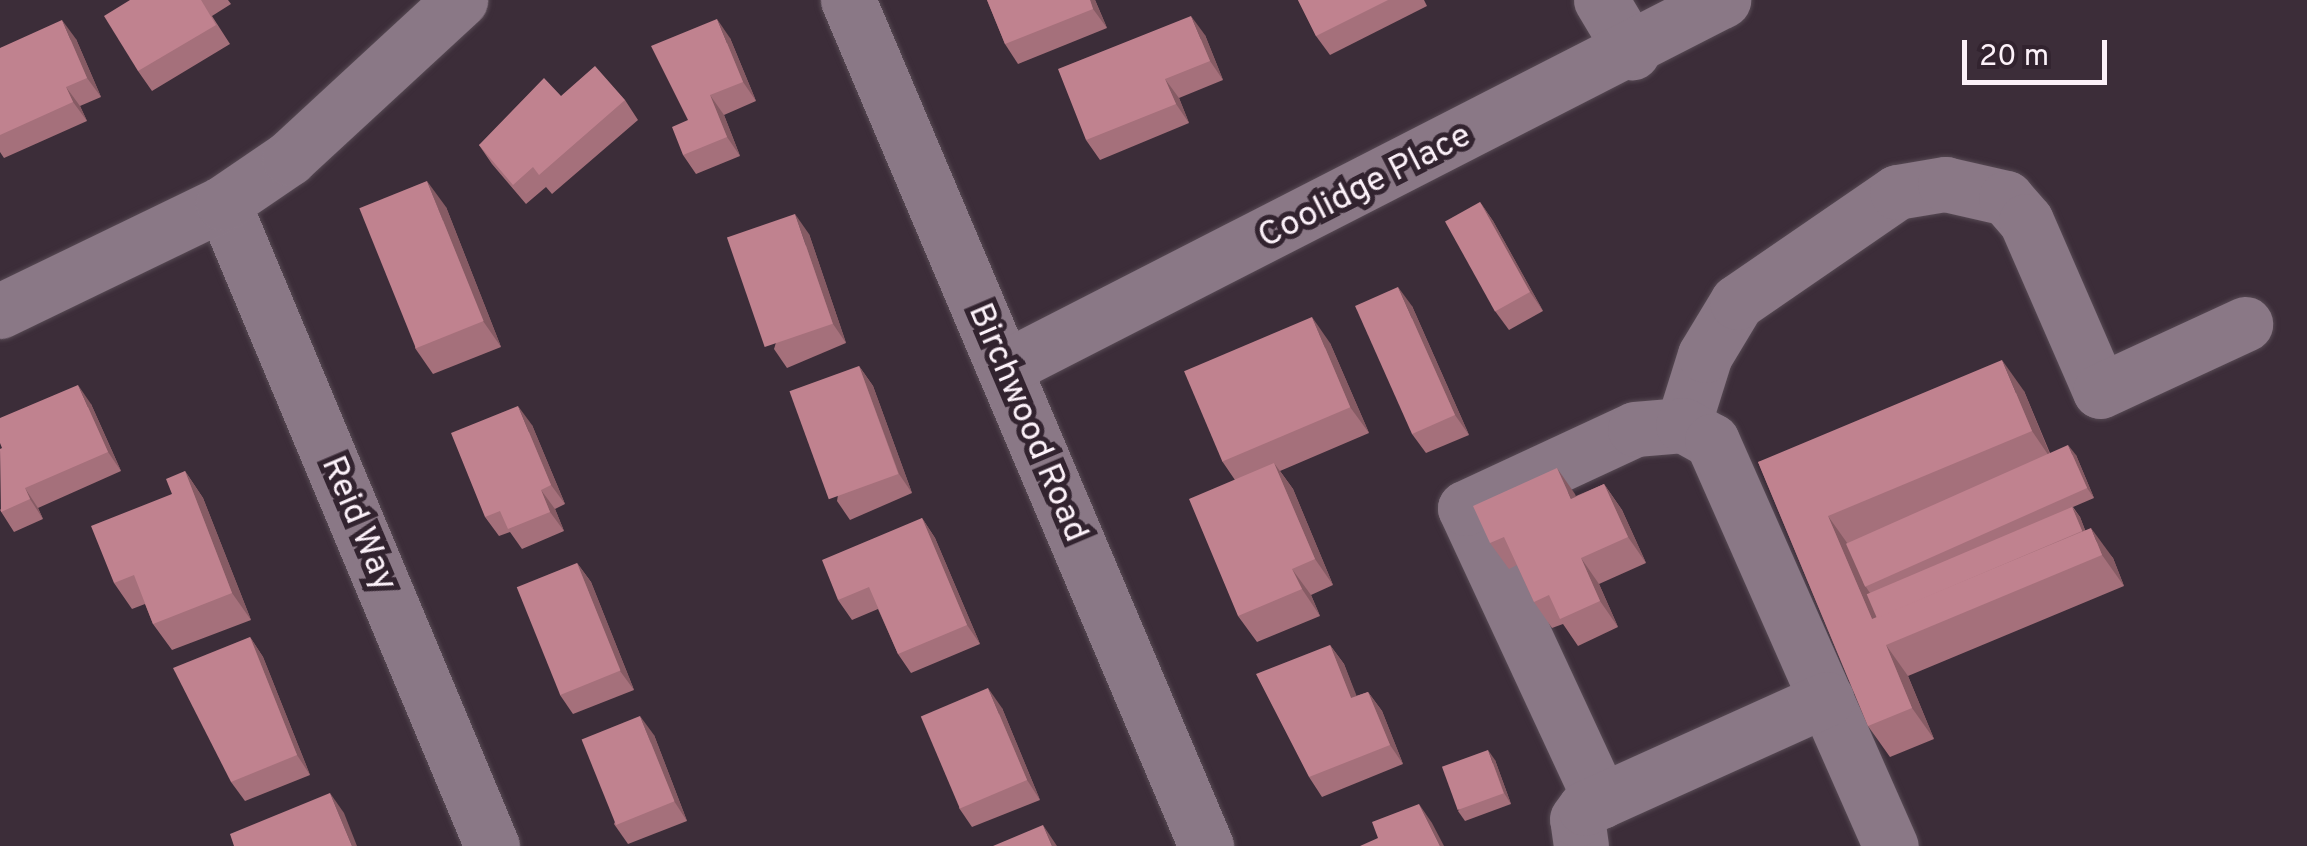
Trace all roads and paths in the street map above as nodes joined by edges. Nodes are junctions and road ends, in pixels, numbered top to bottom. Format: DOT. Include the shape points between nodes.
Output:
graph roads {
  1 [pos="460,0"];
  2 [pos="848,0"];
  3 [pos="1601,0"];
  4 [pos="1722,0"];
  5 [pos="1632,52"];
  6 [pos="224,203"];
  7 [pos="0,311"];
  8 [pos="2245,324"];
  9 [pos="1004,368"];
  10 [pos="1683,425"];
  11 [pos="1826,699"];
  12 [pos="1591,824"];
  13 [pos="492,846"];
  14 [pos="1206,846"];
  15 [pos="1891,846"];
  1 -- 6 [label="street" via="289,158"];
  2 -- 9 [label="street, Birchwood Road"];
  3 -- 5 [label="street"];
  4 -- 5 [label="street, Coolidge Place"];
  5 -- 9 [label="street, Coolidge Place"];
  6 -- 7 [label="street"];
  6 -- 13 [label="street, Reid Way"];
  8 -- 10 [label="street" via="2100,391 2026,221 2006,198 1946,184 1897,192 1737,302 1704,355"];
  9 -- 14 [label="street, Birchwood Road"];
  10 -- 11 [label="street" via="1712,442"];
  10 -- 12 [label="street" via="1635,429 1465,508"];
  11 -- 12 [label="street"];
  11 -- 15 [label="street"];
}
